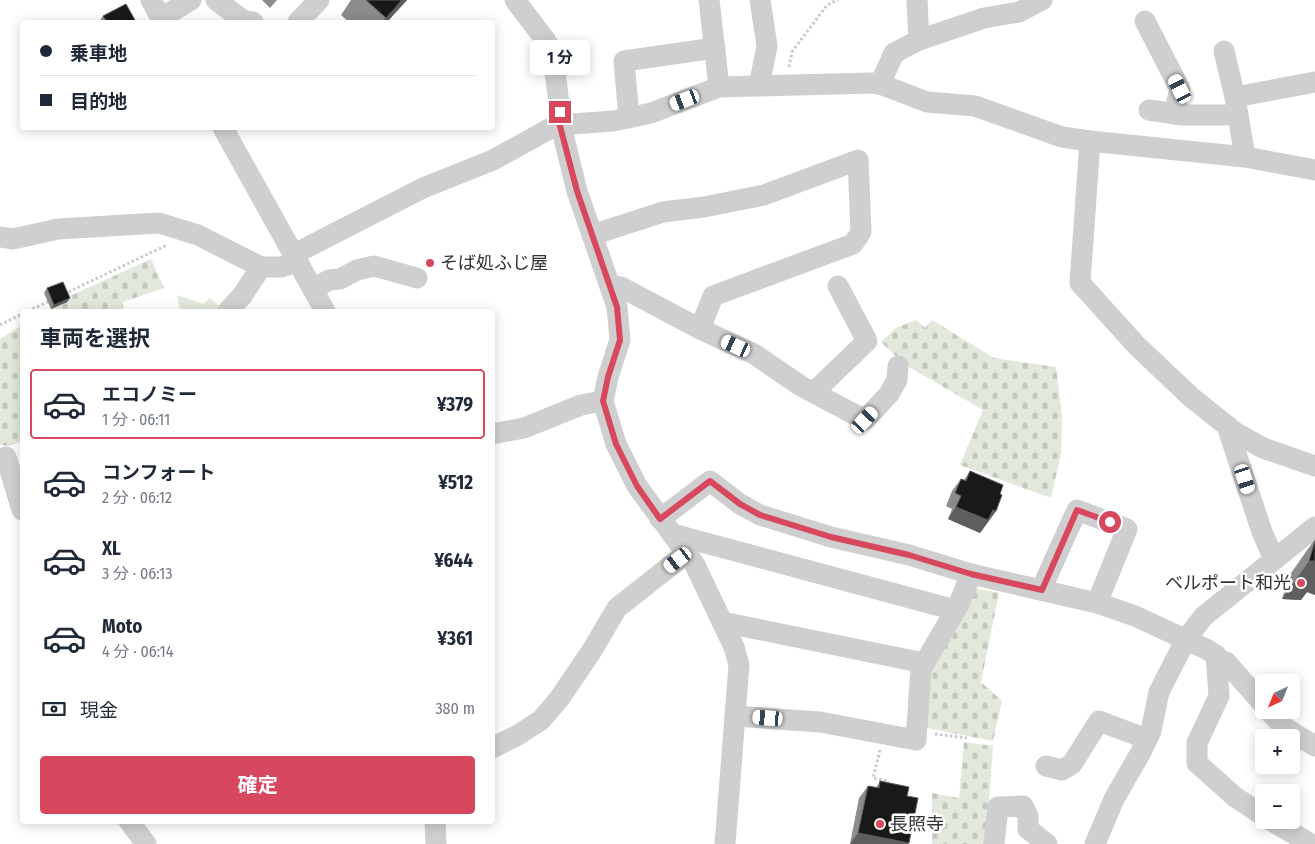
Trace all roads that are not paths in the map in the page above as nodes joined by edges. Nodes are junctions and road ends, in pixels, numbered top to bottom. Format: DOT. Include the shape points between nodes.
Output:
graph roads {
  1 [pos="191,0"];
  2 [pos="216,0"];
  3 [pos="319,0"];
  4 [pos="515,0"];
  5 [pos="709,0"];
  6 [pos="760,0"];
  7 [pos="916,0"];
  8 [pos="1042,0"];
  9 [pos="158,13"];
  10 [pos="243,20"];
  11 [pos="300,20"];
  12 [pos="1145,21"];
  13 [pos="919,40"];
  14 [pos="715,48"];
  15 [pos="1224,51"];
  16 [pos="1315,82"];
  17 [pos="880,84"];
  18 [pos="760,86"];
  19 [pos="719,87"];
  20 [pos="1237,106"];
  21 [pos="1149,110"];
  22 [pos="1174,114"];
  23 [pos="629,118"];
  24 [pos="560,126"];
  25 [pos="224,130"];
  26 [pos="1090,141"];
  27 [pos="1246,157"];
  28 [pos="1315,170"];
  29 [pos="592,236"];
  30 [pos="0,237"];
  31 [pos="296,257"];
  32 [pos="261,267"];
  33 [pos="417,278"];
  34 [pos="610,285"];
  35 [pos="838,286"];
  36 [pos="313,289"];
  37 [pos="230,309"];
  38 [pos="324,309"];
  39 [pos="700,329"];
  40 [pos="898,366"];
  41 [pos="814,392"];
  42 [pos="603,401"];
  43 [pos="1227,426"];
  44 [pos="495,433"];
  45 [pos="10,456"];
  46 [pos="1315,466"];
  47 [pos="20,501"];
  48 [pos="666,527"];
  49 [pos="1315,527"];
  50 [pos="688,552"];
  51 [pos="1274,559"];
  52 [pos="971,574"];
  53 [pos="1042,590"];
  54 [pos="1097,604"];
  55 [pos="955,610"];
  56 [pos="722,622"];
  57 [pos="1186,639"];
  58 [pos="1217,660"];
  59 [pos="924,663"];
  60 [pos="1255,695"];
  61 [pos="735,716"];
  62 [pos="1276,719"];
  63 [pos="1147,739"];
  64 [pos="495,746"];
  65 [pos="1315,746"];
  66 [pos="1046,766"];
  67 [pos="1255,810"];
  68 [pos="131,824"];
  69 [pos="435,824"];
  70 [pos="1285,829"];
  71 [pos="146,844"];
  72 [pos="436,844"];
  73 [pos="725,844"];
  74 [pos="994,844"];
  75 [pos="1047,844"];
  76 [pos="1095,844"];
  77 [pos="1310,844"];
  1 -- 9 [label="street"];
  2 -- 10 [label="street"];
  3 -- 11 [label="street"];
  4 -- 24 [label="street" via="553,54"];
  5 -- 14 [label="street"];
  6 -- 18 [label="street" via="767,46"];
  7 -- 13 [label="street"];
  8 -- 13 [label="street" via="1019,12 984,18"];
  12 -- 22 [label="street" via="1180,89"];
  13 -- 17 [label="street" via="894,53"];
  14 -- 19 [label="street"];
  14 -- 23 [label="street" via="624,61"];
  15 -- 20 [label="street"];
  16 -- 20 [label="street"];
  17 -- 18 [label="street"];
  17 -- 26 [label="street" via="926,102 975,106 1055,134"];
  18 -- 19 [label="street"];
  19 -- 23 [label="street" via="651,114"];
  20 -- 22 [label="street"];
  20 -- 27 [label="street"];
  21 -- 22 [label="street"];
  23 -- 24 [label="street"];
  24 -- 29 [label="street"];
  24 -- 31 [label="street" via="493,160 423,188"];
  25 -- 31 [label="street"];
  26 -- 27 [label="street"];
  26 -- 43 [label="street" via="1080,283 1137,346"];
  27 -- 28 [label="street"];
  29 -- 34 [label="street"];
  29 -- 39 [label="street" via="663,212 764,195 858,160 861,232 852,244 713,296"];
  30 -- 32 [label="street" via="13,239 58,230 159,223 198,235"];
  31 -- 32 [label="street" via="281,267"];
  31 -- 36 [label="street"];
  32 -- 37 [label="street"];
  33 -- 36 [label="street" via="374,266"];
  34 -- 39 [label="street" via="621,287"];
  34 -- 42 [label="street" via="617,307 620,340"];
  35 -- 41 [label="street" via="866,342"];
  36 -- 38 [label="street"];
  39 -- 41 [label="street" via="754,354"];
  40 -- 41 [label="street" via="897,380 889,394 865,420"];
  42 -- 44 [label="street" via="581,405 524,428"];
  42 -- 48 [label="street" via="624,461"];
  43 -- 46 [label="street" via="1263,448"];
  43 -- 51 [label="street"];
  45 -- 47 [label="street"];
  48 -- 50 [label="street"];
  48 -- 52 [label="street" via="710,481 760,515"];
  48 -- 55 [label="street"];
  49 -- 51 [label="street"];
  50 -- 56 [label="street"];
  50 -- 64 [label="street" via="617,608 591,652 541,720"];
  51 -- 57 [label="street" via="1204,616"];
  52 -- 53 [label="street"];
  52 -- 55 [label="street"];
  53 -- 54 [label="street"];
  53 -- 54 [label="street" via="1077,510 1127,529"];
  54 -- 57 [label="street" via="1135,616"];
  55 -- 59 [label="street"];
  56 -- 59 [label="street"];
  56 -- 61 [label="street" via="739,665"];
  57 -- 58 [label="street" via="1216,655"];
  57 -- 63 [label="street" via="1159,692"];
  58 -- 60 [label="street" via="1226,662"];
  58 -- 67 [label="street" via="1219,696 1197,743 1198,763 1235,797"];
  59 -- 61 [label="street" via="920,669 916,740 820,722"];
  61 -- 73 [label="street"];
  62 -- 65 [label="street"];
  63 -- 66 [label="street" via="1099,721 1072,764 1062,770"];
  63 -- 76 [label="street" via="1114,799"];
  68 -- 71 [label="street"];
  69 -- 72 [label="street"];
  70 -- 77 [label="street"];
  74 -- 75 [label="street" via="998,807 1024,806 1028,829"];
}
